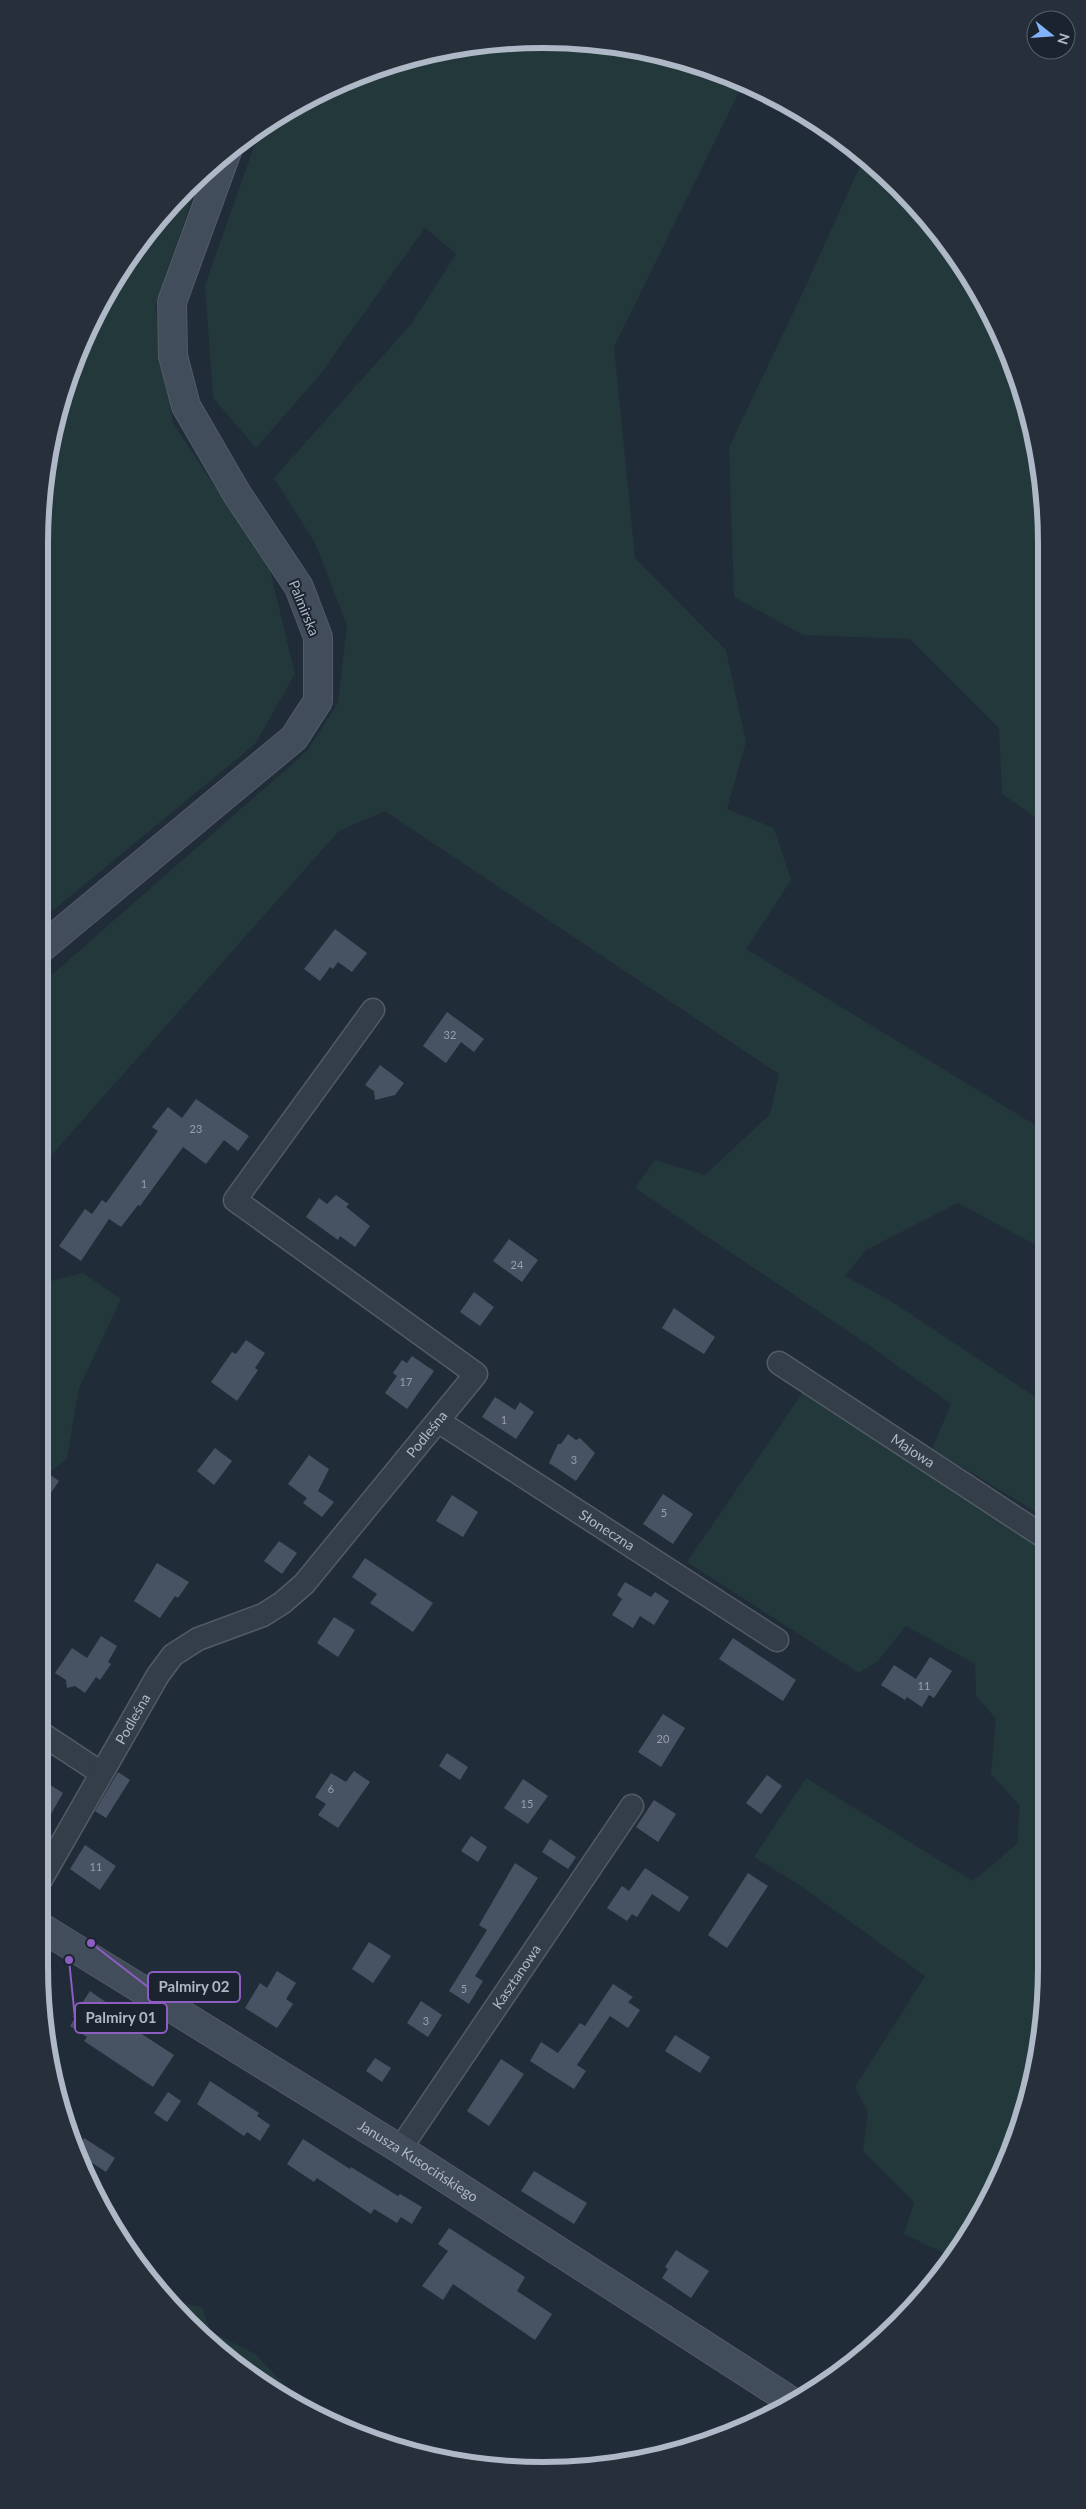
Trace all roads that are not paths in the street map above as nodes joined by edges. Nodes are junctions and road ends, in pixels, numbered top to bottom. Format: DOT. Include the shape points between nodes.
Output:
graph roads {
  1 [pos="222,165"];
  2 [pos="48,943"];
  3 [pos="373,1010"];
  4 [pos="780,1363"];
  5 [pos="438,1422"];
  6 [pos="1038,1533"];
  7 [pos="777,1640"];
  8 [pos="48,1738"];
  9 [pos="102,1773"];
  10 [pos="632,1806"];
  11 [pos="48,1867"];
  12 [pos="48,1932"];
  13 [pos="400,2148"];
  14 [pos="786,2398"];
  1 -- 2 [label="street, Palmirska" via="172,302 173,356 186,406 237,494 299,587 318,637 318,701 294,738"];
  3 -- 5 [label="street, Podleśna" via="235,1200 476,1374"];
  4 -- 6 [label="street, Majowa"];
  5 -- 7 [label="street, Słoneczna"];
  5 -- 9 [label="street, Podleśna" via="304,1584 263,1615 198,1639 173,1655 158,1675"];
  8 -- 9 [label="street"];
  9 -- 11 [label="street, Podleśna"];
  10 -- 13 [label="street, Kasztanowa"];
  12 -- 13 [label="street, Janusza Kusocińskiego"];
  13 -- 14 [label="street, Janusza Kusocińskiego"];
}
